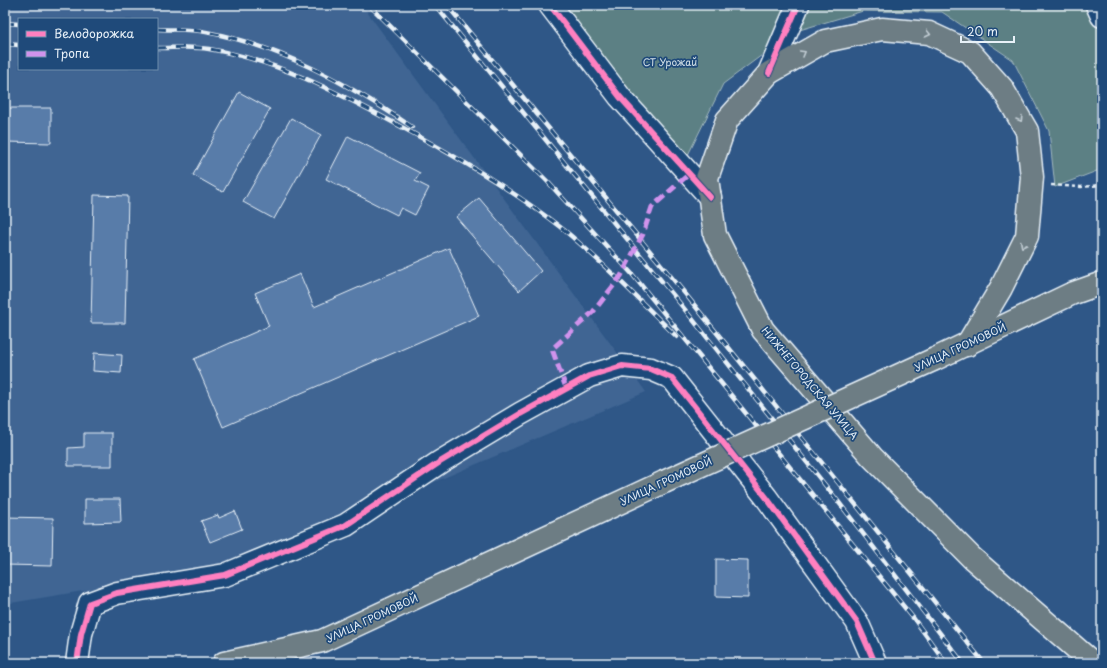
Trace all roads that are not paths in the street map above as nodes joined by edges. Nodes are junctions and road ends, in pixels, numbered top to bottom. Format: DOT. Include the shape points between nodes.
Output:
graph roads {
  1 [pos="550,5"];
  2 [pos="798,5"];
  3 [pos="1098,5"];
  4 [pos="1102,16"];
  5 [pos="769,73"];
  6 [pos="710,197"];
  7 [pos="1102,283"];
  8 [pos="966,345"];
  9 [pos="78,663"];
  10 [pos="224,663"];
  11 [pos="874,663"];
  12 [pos="1093,663"];
  1 -- 6 [label="street" via="620,97"];
  2 -- 5 [label="street"];
  3 -- 4 [label="street"];
  5 -- 6 [label="main road, НИЖНЕГОРОДСКАЯ УЛИЦА" via="727,120 707,178"];
  5 -- 8 [label="main road, НИЖНЕГОРОДСКАЯ УЛИЦА, one-way" via="825,41 882,29 929,33 970,52 1002,88 1027,131 1032,184 1028,236 1001,288"];
  6 -- 12 [label="main road, НИЖНЕГОРОДСКАЯ УЛИЦА" via="715,235 763,330 878,463 972,558"];
  7 -- 8 [label="main road, УЛИЦА ГРОМОВОЙ" via="1071,294"];
  8 -- 10 [label="main road, УЛИЦА ГРОМОВОЙ, bridge" via="322,641"];
  9 -- 11 [label="street" via="81,634 90,603 116,593 225,575 346,525 440,462 520,414 588,376 622,366 651,369 672,378 766,497 857,622"];
}
